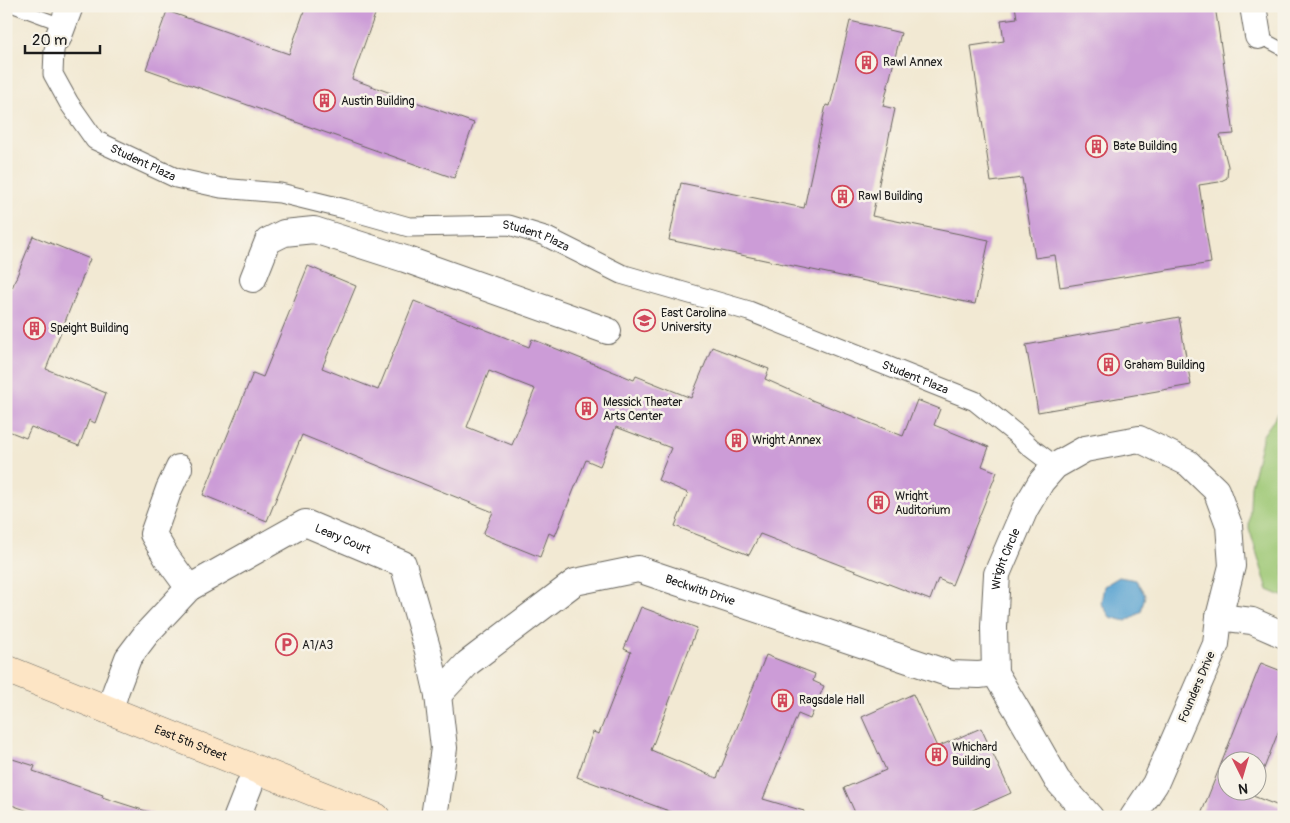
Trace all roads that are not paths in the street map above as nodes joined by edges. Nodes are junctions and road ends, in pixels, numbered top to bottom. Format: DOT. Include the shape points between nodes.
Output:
graph roads {
  1 [pos="12,6"];
  2 [pos="1253,6"];
  3 [pos="64,23"];
  4 [pos="1258,36"];
  5 [pos="1284,50"];
  6 [pos="253,279"];
  7 [pos="608,331"];
  8 [pos="1055,466"];
  9 [pos="179,468"];
  10 [pos="1216,490"];
  11 [pos="189,588"];
  12 [pos="1219,617"];
  13 [pos="1284,635"];
  14 [pos="6,669"];
  15 [pos="994,674"];
  16 [pos="438,695"];
  17 [pos="110,710"];
  18 [pos="256,769"];
  19 [pos="237,817"];
  20 [pos="376,817"];
  21 [pos="434,817"];
  22 [pos="1090,817"];
  23 [pos="1134,817"];
  1 -- 3 [label="lane"];
  2 -- 4 [label="street"];
  3 -- 8 [label="street, Student Plaza" via="54,50 53,74 95,140 176,178 221,188 280,192 409,228 509,224 545,236 622,274 749,311 975,401"];
  4 -- 5 [label="lane"];
  6 -- 7 [label="street" via="268,242 284,233 314,230"];
  8 -- 10 [label="street, Wright Circle" via="1085,449 1139,439 1188,463"];
  8 -- 15 [label="street, Wright Circle" via="1025,509 997,574"];
  9 -- 11 [label="street" via="153,534"];
  10 -- 12 [label="street, Founders Drive" via="1229,525 1232,566"];
  11 -- 16 [label="street, Leary Court" via="305,523 403,564"];
  11 -- 17 [label="street, Leary Court" via="146,633 128,658"];
  12 -- 13 [label="street" via="1252,621"];
  12 -- 23 [label="street, Founders Drive" via="1216,644 1155,784"];
  14 -- 17 [label="main road, East 5th Street"];
  15 -- 16 [label="street, Beckwith Drive" via="950,674 638,569 575,582 468,662"];
  15 -- 22 [label="street" via="1056,780"];
  16 -- 21 [label="street, Leary Court" via="444,748"];
  17 -- 18 [label="main road, East 5th Street"];
  18 -- 19 [label="street"];
  18 -- 20 [label="main road, East 5th Street"];
}
